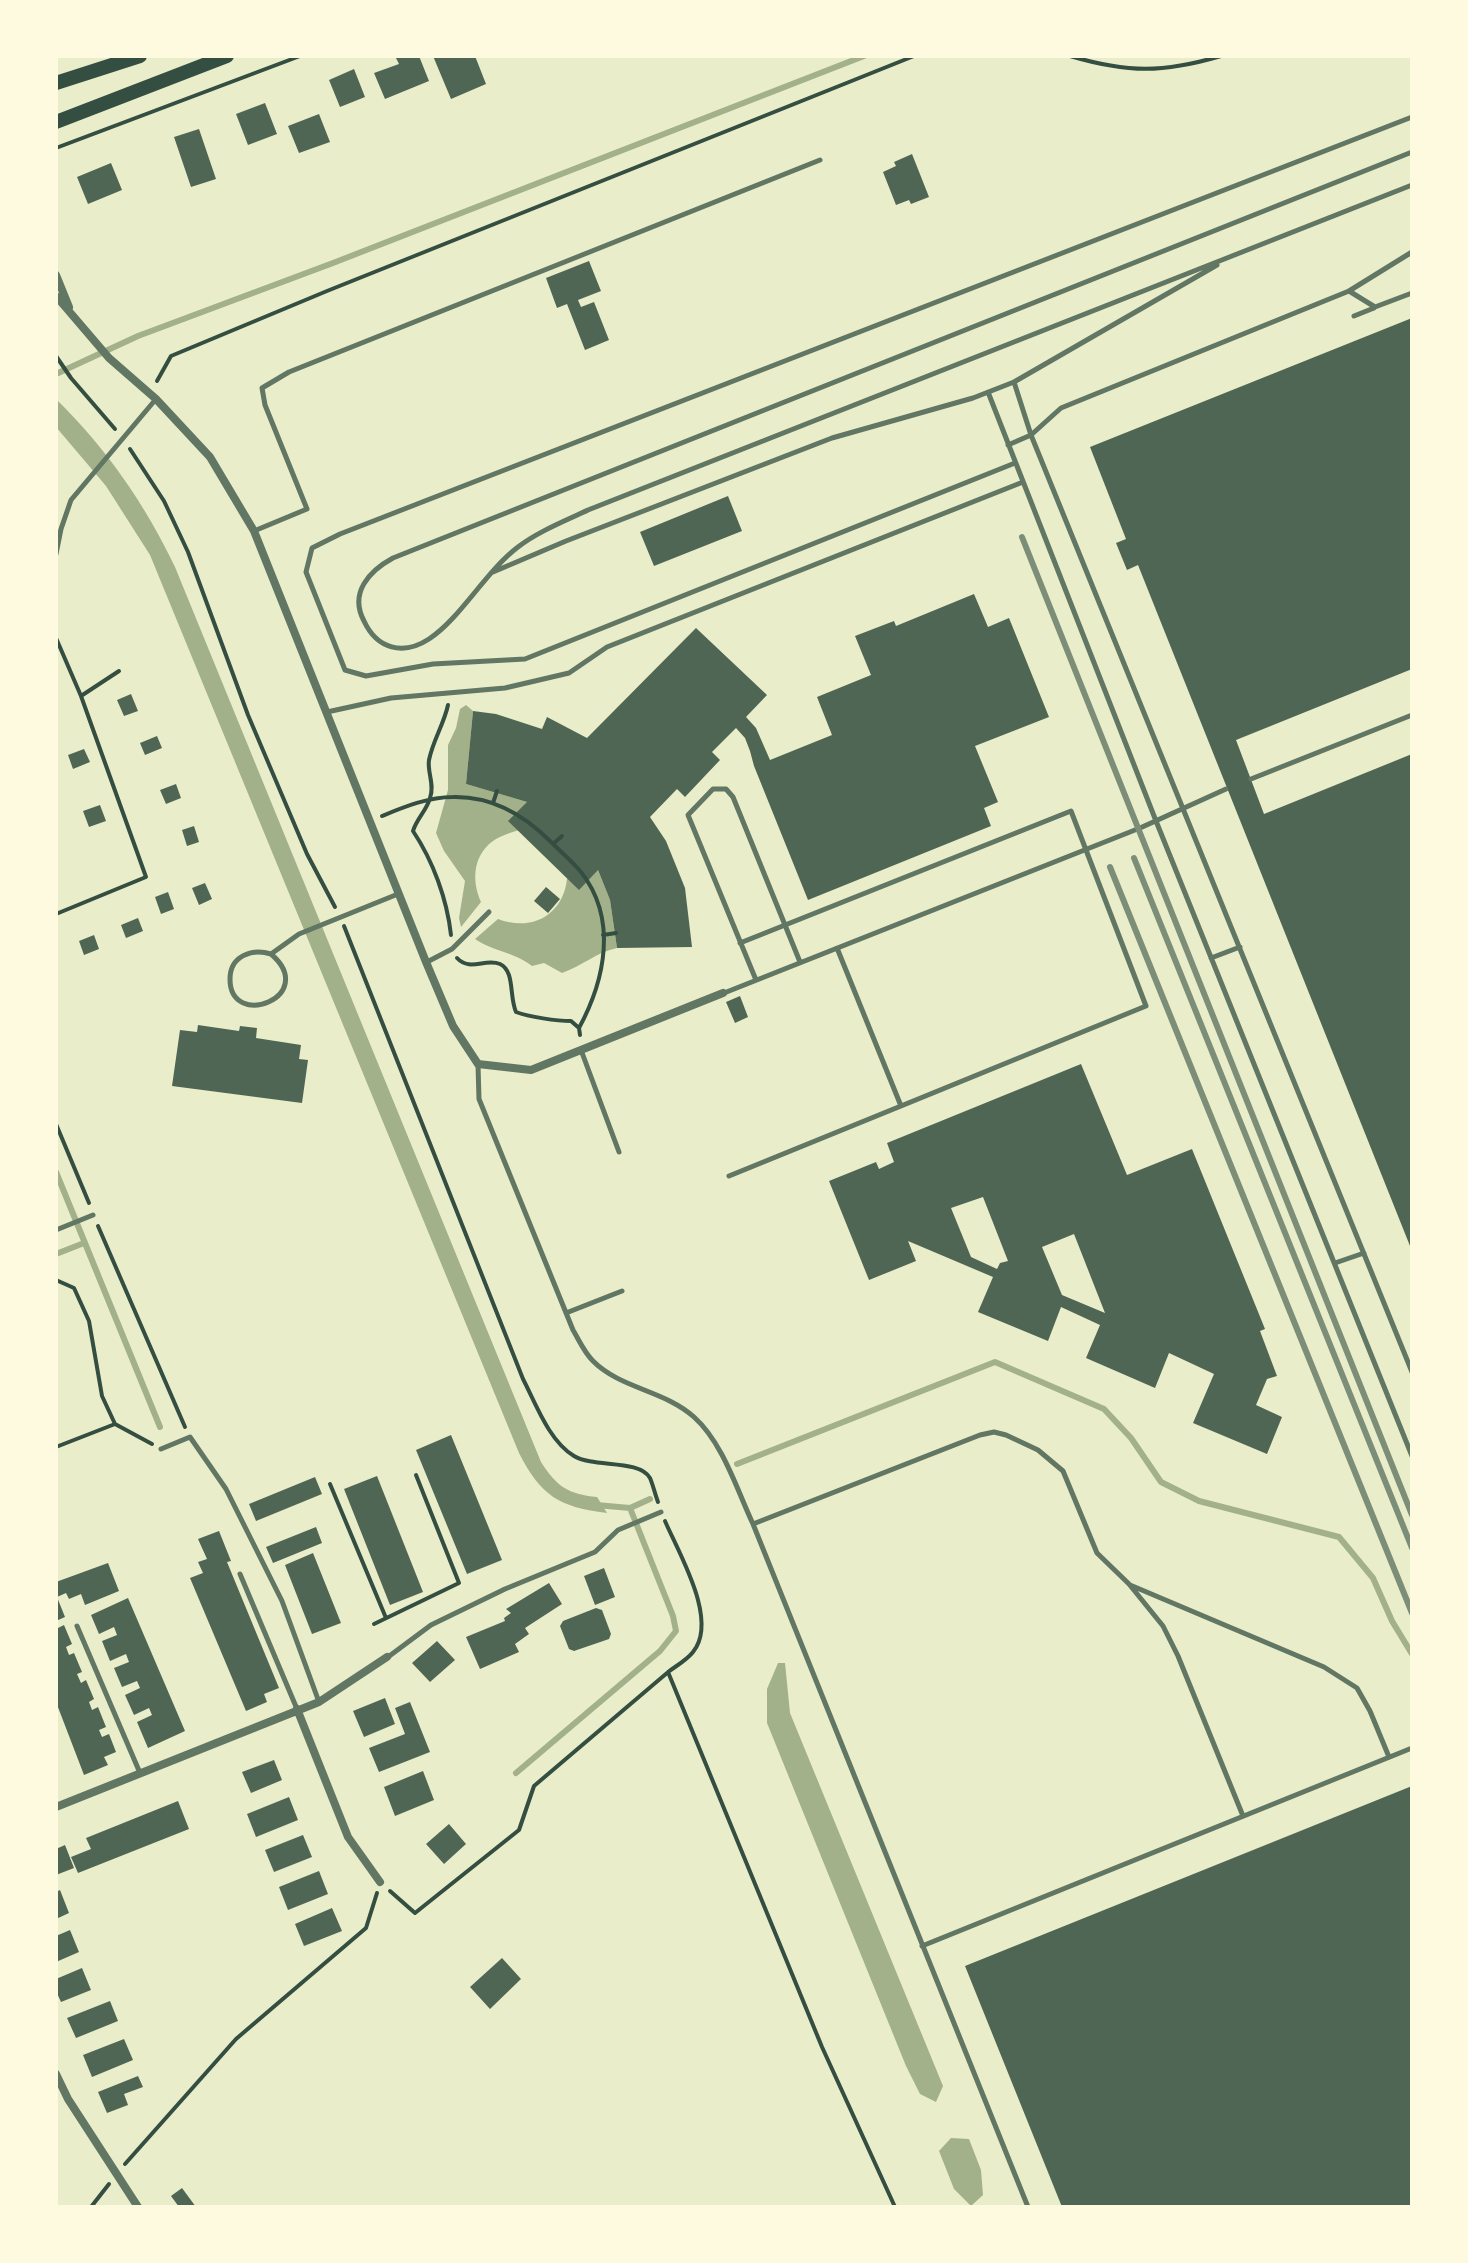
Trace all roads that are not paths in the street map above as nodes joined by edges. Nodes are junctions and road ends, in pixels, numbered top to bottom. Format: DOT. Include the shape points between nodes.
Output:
graph roads {
  1 [pos="140,56"];
  2 [pos="227,56"];
  3 [pos="56,83"];
  4 [pos="1412,117"];
  5 [pos="56,122"];
  6 [pos="1412,152"];
  7 [pos="820,160"];
  8 [pos="1412,185"];
  9 [pos="1412,252"];
  10 [pos="1233,255"];
  11 [pos="56,275"];
  12 [pos="1349,291"];
  13 [pos="1412,293"];
  14 [pos="56,296"];
  15 [pos="1375,307"];
  16 [pos="1354,316"];
  17 [pos="73,319"];
  18 [pos="1014,382"];
  19 [pos="988,392"];
  20 [pos="156,399"];
  21 [pos="1031,435"];
  22 [pos="1008,445"];
  23 [pos="1015,463"];
  24 [pos="1023,482"];
  25 [pos="254,531"];
  26 [pos="56,554"];
  27 [pos="488,574"];
  28 [pos="326,713"];
  29 [pos="1412,715"];
  30 [pos="1251,779"];
  31 [pos="1226,789"];
  32 [pos="1184,809"];
  33 [pos="1156,821"];
  34 [pos="1086,848"];
  35 [pos="398,894"];
  36 [pos="489,912"];
  37 [pos="785,925"];
  38 [pos="740,943"];
  39 [pos="1240,947"];
  40 [pos="837,948"];
  41 [pos="271,954"];
  42 [pos="1211,958"];
  43 [pos="426,962"];
  44 [pos="800,962"];
  45 [pos="756,980"];
  46 [pos="723,993"];
  47 [pos="581,1050"];
  48 [pos="478,1064"];
  49 [pos="901,1106"];
  50 [pos="619,1152"];
  51 [pos="729,1176"];
  52 [pos="93,1215"];
  53 [pos="56,1230"];
  54 [pos="1364,1253"];
  55 [pos="1335,1263"];
  56 [pos="622,1291"];
  57 [pos="566,1313"];
  58 [pos="1412,1372"];
  59 [pos="161,1449"];
  60 [pos="1412,1456"];
  61 [pos="659,1512"];
  62 [pos="753,1524"];
  63 [pos="240,1574"];
  64 [pos="1129,1584"];
  65 [pos="77,1626"];
  66 [pos="387,1657"];
  67 [pos="319,1702"];
  68 [pos="297,1709"];
  69 [pos="1412,1748"];
  70 [pos="1389,1757"];
  71 [pos="140,1773"];
  72 [pos="56,1807"];
  73 [pos="1243,1816"];
  74 [pos="380,1882"];
  75 [pos="922,1946"];
  76 [pos="56,2074"];
  77 [pos="138,2207"];
  78 [pos="1028,2207"];
  1 -- 3 [label="main road"];
  2 -- 5 [label="main road"];
  4 -- 23 [label="lane" via="340,534 312,548 306,572 345,670 366,676 433,664 525,659"];
  6 -- 27 [label="lane" via="393,558 362,584 362,619 376,641 389,647 429,639"];
  7 -- 25 [label="lane" via="289,372 262,388 307,509"];
  8 -- 10 [label="lane"];
  9 -- 12 [label="lane"];
  10 -- 18 [label="lane"];
  10 -- 27 [label="lane" via="588,510 519,546"];
  11 -- 17 [label="street"];
  12 -- 15 [label="lane"];
  12 -- 21 [label="lane" via="1061,408"];
  13 -- 15 [label="lane"];
  14 -- 17 [label="street"];
  15 -- 16 [label="lane"];
  17 -- 20 [label="street"];
  18 -- 19 [label="lane"];
  18 -- 21 [label="lane"];
  19 -- 22 [label="lane"];
  19 -- 27 [label="lane" via="832,438"];
  20 -- 25 [label="street" via="210,457"];
  20 -- 26 [label="lane" via="71,500"];
  21 -- 22 [label="lane"];
  21 -- 32 [label="lane"];
  22 -- 23 [label="lane"];
  23 -- 24 [label="lane"];
  24 -- 28 [label="lane" via="607,647 569,673 505,688 391,698"];
  24 -- 33 [label="lane"];
  25 -- 28 [label="street"];
  28 -- 35 [label="street"];
  29 -- 30 [label="lane"];
  31 -- 32 [label="lane"];
  32 -- 33 [label="lane"];
  32 -- 39 [label="lane"];
  33 -- 34 [label="lane"];
  33 -- 42 [label="lane"];
  34 -- 37 [label="lane" via="1071,811"];
  34 -- 40 [label="lane"];
  34 -- 49 [label="lane" via="1146,1006"];
  35 -- 41 [label="lane" via="299,934"];
  35 -- 43 [label="street"];
  36 -- 43 [label="lane" via="452,949"];
  37 -- 38 [label="lane"];
  37 -- 38 [label="lane" via="733,797 726,789 713,789 688,815"];
  37 -- 44 [label="lane"];
  38 -- 45 [label="lane"];
  39 -- 42 [label="lane"];
  39 -- 54 [label="lane"];
  40 -- 44 [label="lane"];
  40 -- 49 [label="lane"];
  41 -- 41 [label="lane" via="283,967 284,986 266,1005 248,1004 230,985 232,967 244,954"];
  42 -- 55 [label="lane"];
  43 -- 48 [label="street" via="453,1026"];
  44 -- 45 [label="lane"];
  45 -- 46 [label="lane"];
  46 -- 47 [label="street"];
  47 -- 48 [label="street" via="531,1070"];
  47 -- 50 [label="lane"];
  48 -- 57 [label="lane" via="479,1099"];
  49 -- 51 [label="lane"];
  52 -- 53 [label="lane"];
  54 -- 55 [label="lane"];
  54 -- 58 [label="lane"];
  55 -- 60 [label="lane"];
  56 -- 57 [label="lane"];
  57 -- 62 [label="lane" via="595,1363 696,1418 718,1449"];
  59 -- 67 [label="lane" via="190,1437 226,1489 282,1601"];
  61 -- 66 [label="lane" via="618,1530 595,1552 431,1625"];
  62 -- 64 [label="lane" via="994,1432 1038,1450 1063,1471 1097,1553"];
  62 -- 75 [label="lane"];
  63 -- 68 [label="lane"];
  64 -- 70 [label="lane" via="1324,1667 1357,1688"];
  64 -- 73 [label="lane" via="1163,1626 1178,1656"];
  65 -- 71 [label="lane"];
  66 -- 67 [label="street"];
  67 -- 68 [label="street"];
  68 -- 71 [label="street"];
  68 -- 74 [label="street" via="348,1837"];
  69 -- 70 [label="lane"];
  70 -- 73 [label="lane"];
  71 -- 72 [label="street"];
  73 -- 75 [label="lane"];
  75 -- 78 [label="lane"];
  76 -- 77 [label="street"];
}
